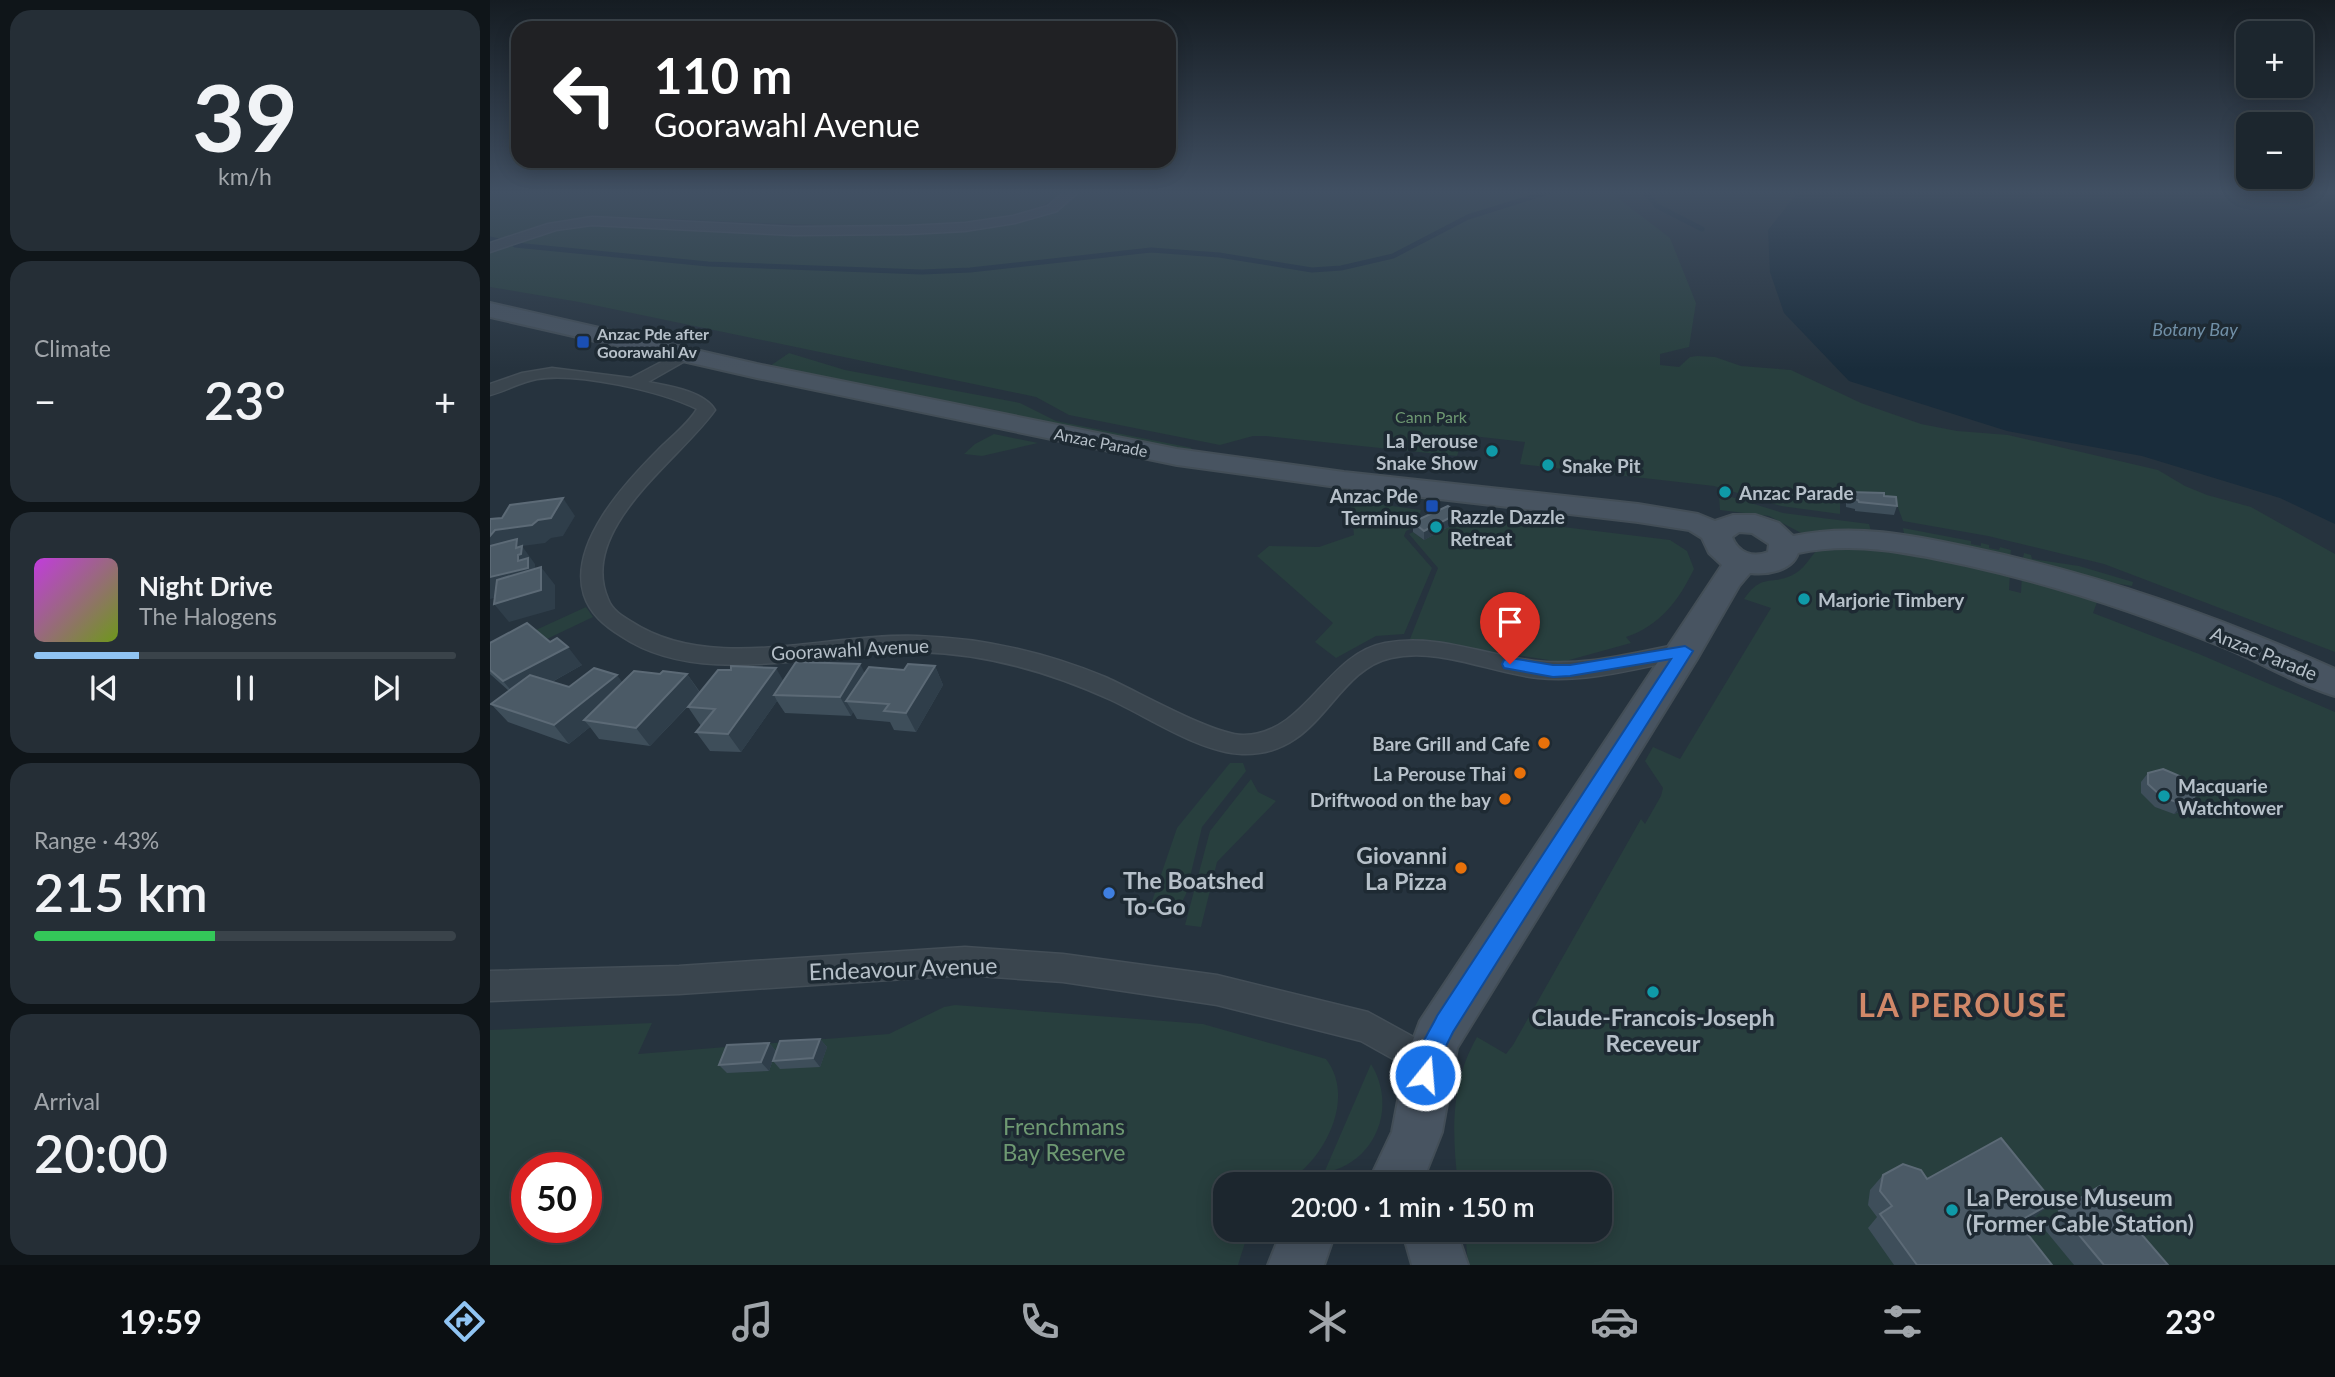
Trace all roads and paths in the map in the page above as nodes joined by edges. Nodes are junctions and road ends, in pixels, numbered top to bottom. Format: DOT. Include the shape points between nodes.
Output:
graph roads {
  1 [pos="490,310"];
  2 [pos="686,354"];
  3 [pos="634,383"];
  4 [pos="490,390"];
  5 [pos="1785,547"];
  6 [pos="1730,548"];
  7 [pos="1685,651"];
  8 [pos="2335,683"];
  9 [pos="490,986"];
  10 [pos="1427,1062"];
  11 [pos="1400,1172"];
  12 [pos="1305,1242"];
  13 [pos="1433,1242"];
  14 [pos="1296,1265"];
  15 [pos="1440,1265"];
  1 -- 2 [label="main road, Anzac Parade"];
  2 -- 3 [label="street"];
  2 -- 6 [label="main road, Anzac Parade" via="1177,457 1698,523"];
  3 -- 4 [label="street" via="551,373 517,378"];
  3 -- 7 [label="street, Goorawahl Avenue" via="699,403 706,410 617,509 599,545 591,584 598,605 618,625 647,642 678,651 736,655 906,643 986,650 1065,669 1208,735 1242,745 1280,738 1353,669 1384,651 1420,649 1553,671"];
  5 -- 6 [label="main road" via="1781,558 1769,564"];
  5 -- 6 [label="main road" via="1773,531 1753,524 1728,525"];
  5 -- 8 [label="main road, Anzac Parade" via="1851,538 2001,564 2120,598"];
  6 -- 7 [label="main road" via="1724,584"];
  7 -- 10 [label="main road" via="1445,1024"];
  9 -- 10 [label="street, Endeavour Avenue" via="679,980 965,961 1063,968 1217,990 1368,1027"];
  10 -- 11 [label="main road" via="1419,1124"];
  12 -- 14 [label="main road"];
  13 -- 15 [label="main road"];
}
